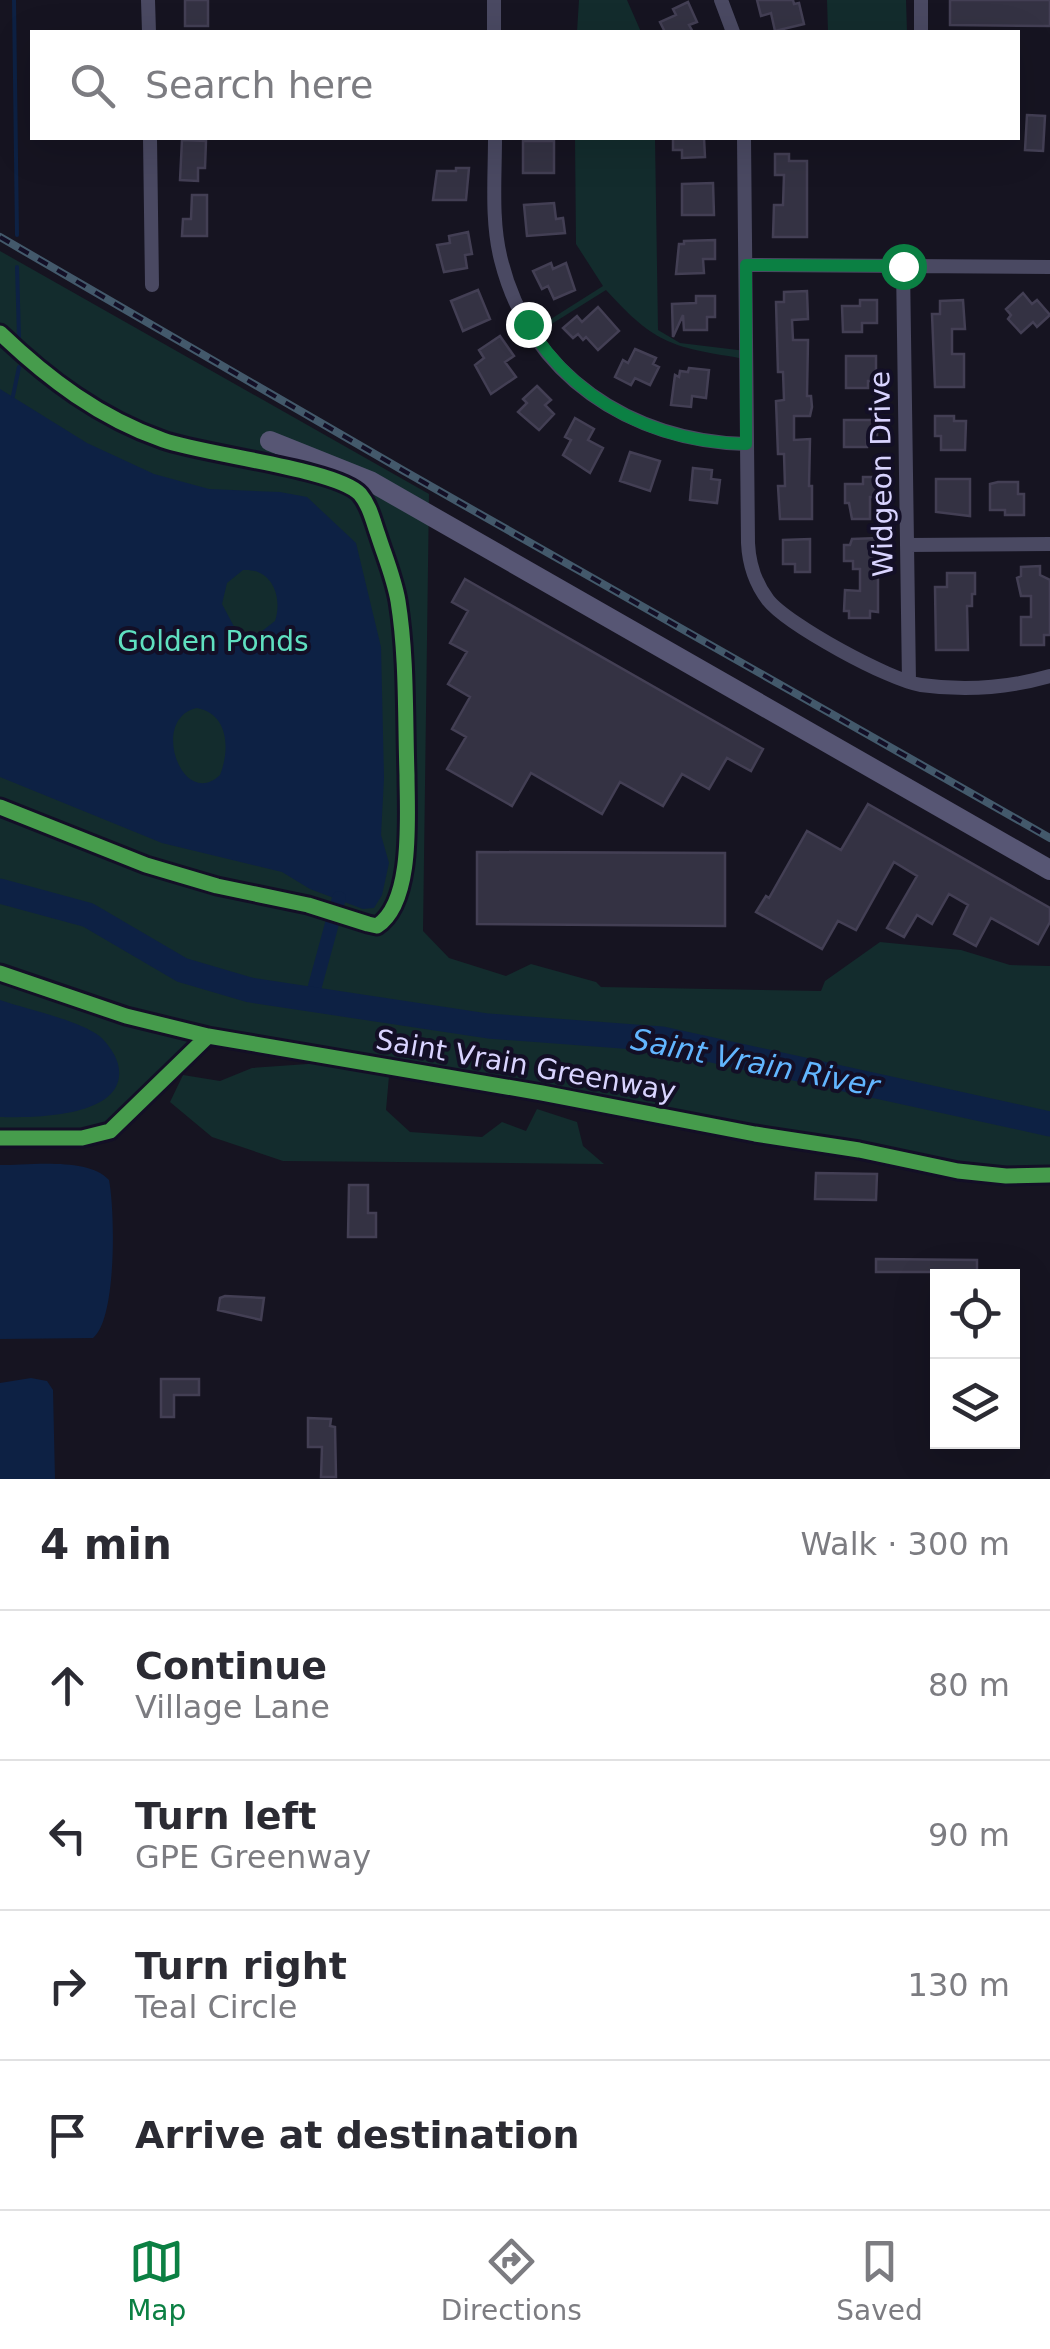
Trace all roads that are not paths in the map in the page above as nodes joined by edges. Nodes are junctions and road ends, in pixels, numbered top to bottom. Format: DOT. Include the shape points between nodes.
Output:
graph roads {
  1 [pos="148,0"];
  2 [pos="494,0"];
  3 [pos="721,0"];
  4 [pos="921,0"];
  5 [pos="149,30"];
  6 [pos="494,30"];
  7 [pos="732,30"];
  8 [pos="921,30"];
  9 [pos="150,140"];
  10 [pos="495,140"];
  11 [pos="744,140"];
  12 [pos="746,265"];
  13 [pos="903,266"];
  14 [pos="1050,267"];
  15 [pos="152,285"];
  16 [pos="270,441"];
  17 [pos="746,444"];
  18 [pos="1050,544"];
  19 [pos="907,545"];
  20 [pos="1050,676"];
  21 [pos="910,682"];
  22 [pos="1050,870"];
  1 -- 5 [label="street"];
  2 -- 6 [label="street"];
  3 -- 7 [label="street"];
  4 -- 8 [label="street"];
  9 -- 15 [label="street"];
  10 -- 17 [label="street" via="502,263 516,304 548,354 590,395 629,418 675,436"];
  11 -- 12 [label="street"];
  12 -- 13 [label="street"];
  12 -- 17 [label="street"];
  13 -- 14 [label="street"];
  13 -- 19 [label="street, Widgeon Drive"];
  16 -- 22 [label="street" via="370,482"];
  17 -- 21 [label="street" via="748,554 762,591 802,627"];
  18 -- 19 [label="street"];
  19 -- 21 [label="street, Widgeon Drive"];
  20 -- 21 [label="street" via="990,687"];
}
